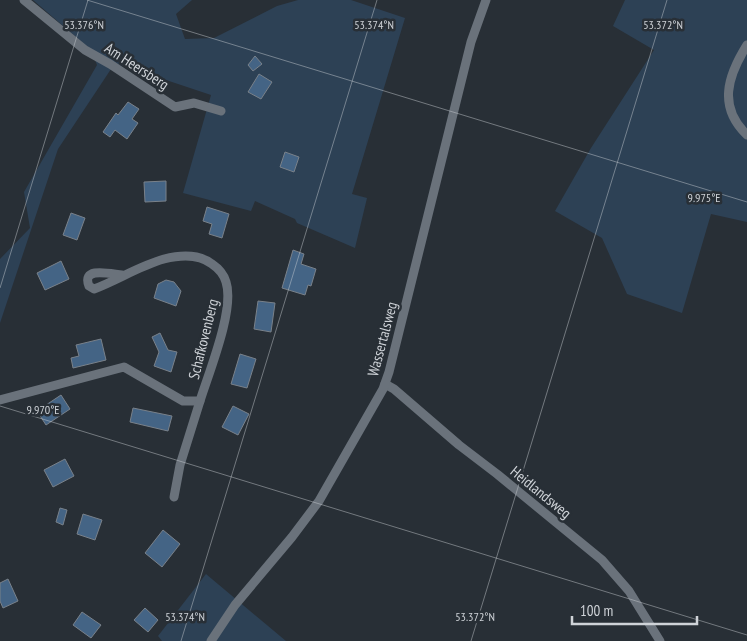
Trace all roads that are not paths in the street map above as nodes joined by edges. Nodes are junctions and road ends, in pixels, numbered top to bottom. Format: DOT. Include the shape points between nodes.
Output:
graph roads {
  1 [pos="24,0"];
  2 [pos="486,0"];
  3 [pos="747,45"];
  4 [pos="221,110"];
  5 [pos="747,135"];
  6 [pos="122,275"];
  7 [pos="385,384"];
  8 [pos="0,400"];
  9 [pos="200,401"];
  10 [pos="174,496"];
  11 [pos="210,641"];
  12 [pos="660,641"];
  1 -- 4 [label="street, Am Heersberg" via="85,50 175,107 194,103"];
  2 -- 7 [label="street, Wassertalsweg" via="472,42"];
  3 -- 5 [label="street" via="736,64 728,102 733,119"];
  6 -- 9 [label="street, Schafkovenberg" via="167,258 194,256 218,268 226,281 228,300"];
  7 -- 11 [label="street, Wassertalsweg" via="319,501 234,605"];
  7 -- 12 [label="street, Heidlandsweg" via="602,560 629,591"];
  8 -- 9 [label="street, Schafkovenberg" via="124,367 183,401"];
  9 -- 10 [label="street, Schafkovenberg"];
}
